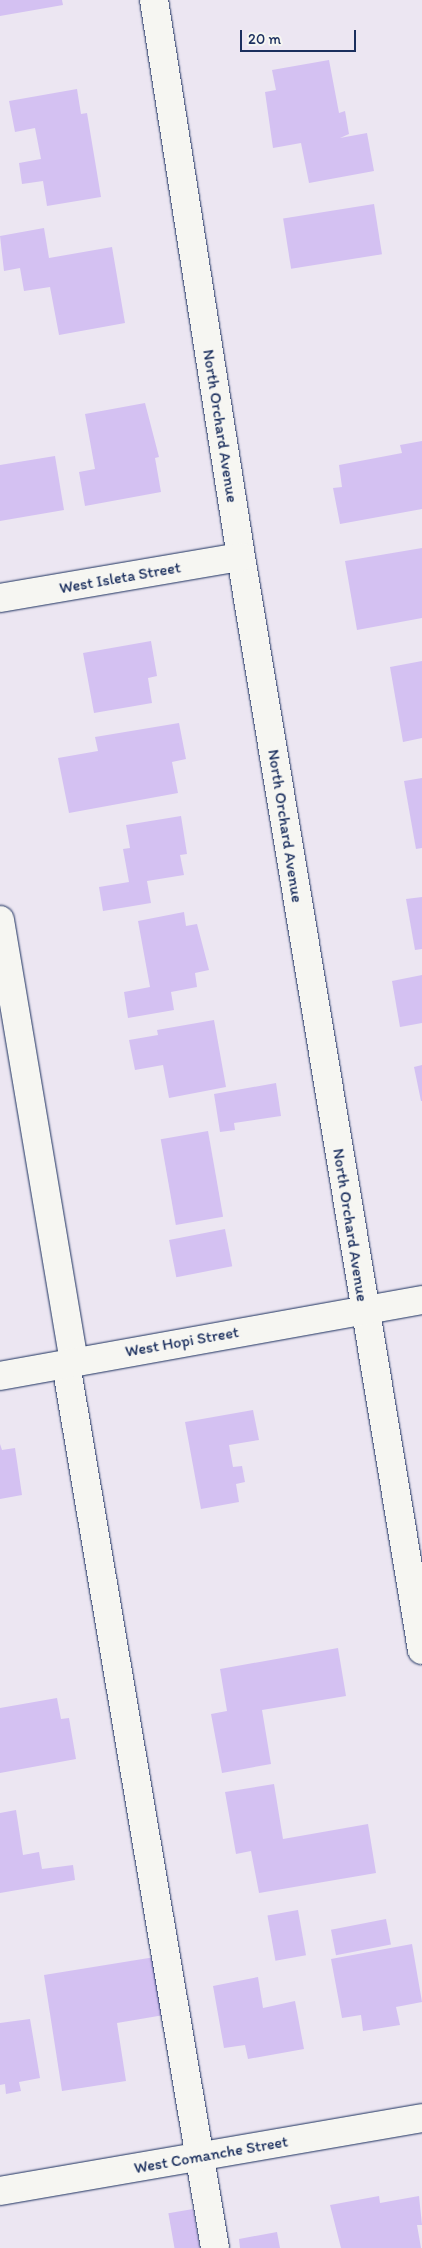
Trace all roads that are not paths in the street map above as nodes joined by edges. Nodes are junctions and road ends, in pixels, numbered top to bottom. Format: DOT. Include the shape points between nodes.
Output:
graph roads {
  1 [pos="154,0"];
  2 [pos="241,557"];
  3 [pos="0,598"];
  4 [pos="0,920"];
  5 [pos="422,1300"];
  6 [pos="364,1309"];
  7 [pos="70,1363"];
  8 [pos="0,1376"];
  9 [pos="422,1650"];
  10 [pos="422,2118"];
  11 [pos="200,2156"];
  12 [pos="0,2191"];
  13 [pos="215,2248"];
  1 -- 2 [label="street, North Orchard Avenue"];
  2 -- 3 [label="street, West Isleta Street"];
  2 -- 6 [label="street, North Orchard Avenue"];
  4 -- 7 [label="street"];
  5 -- 6 [label="street, West Hopi Street"];
  6 -- 7 [label="street, West Hopi Street"];
  6 -- 9 [label="street, North Orchard Avenue"];
  7 -- 8 [label="street, West Hopi Street"];
  7 -- 11 [label="street"];
  10 -- 11 [label="street, West Comanche Street"];
  11 -- 12 [label="street, West Comanche Street"];
  11 -- 13 [label="street"];
}
